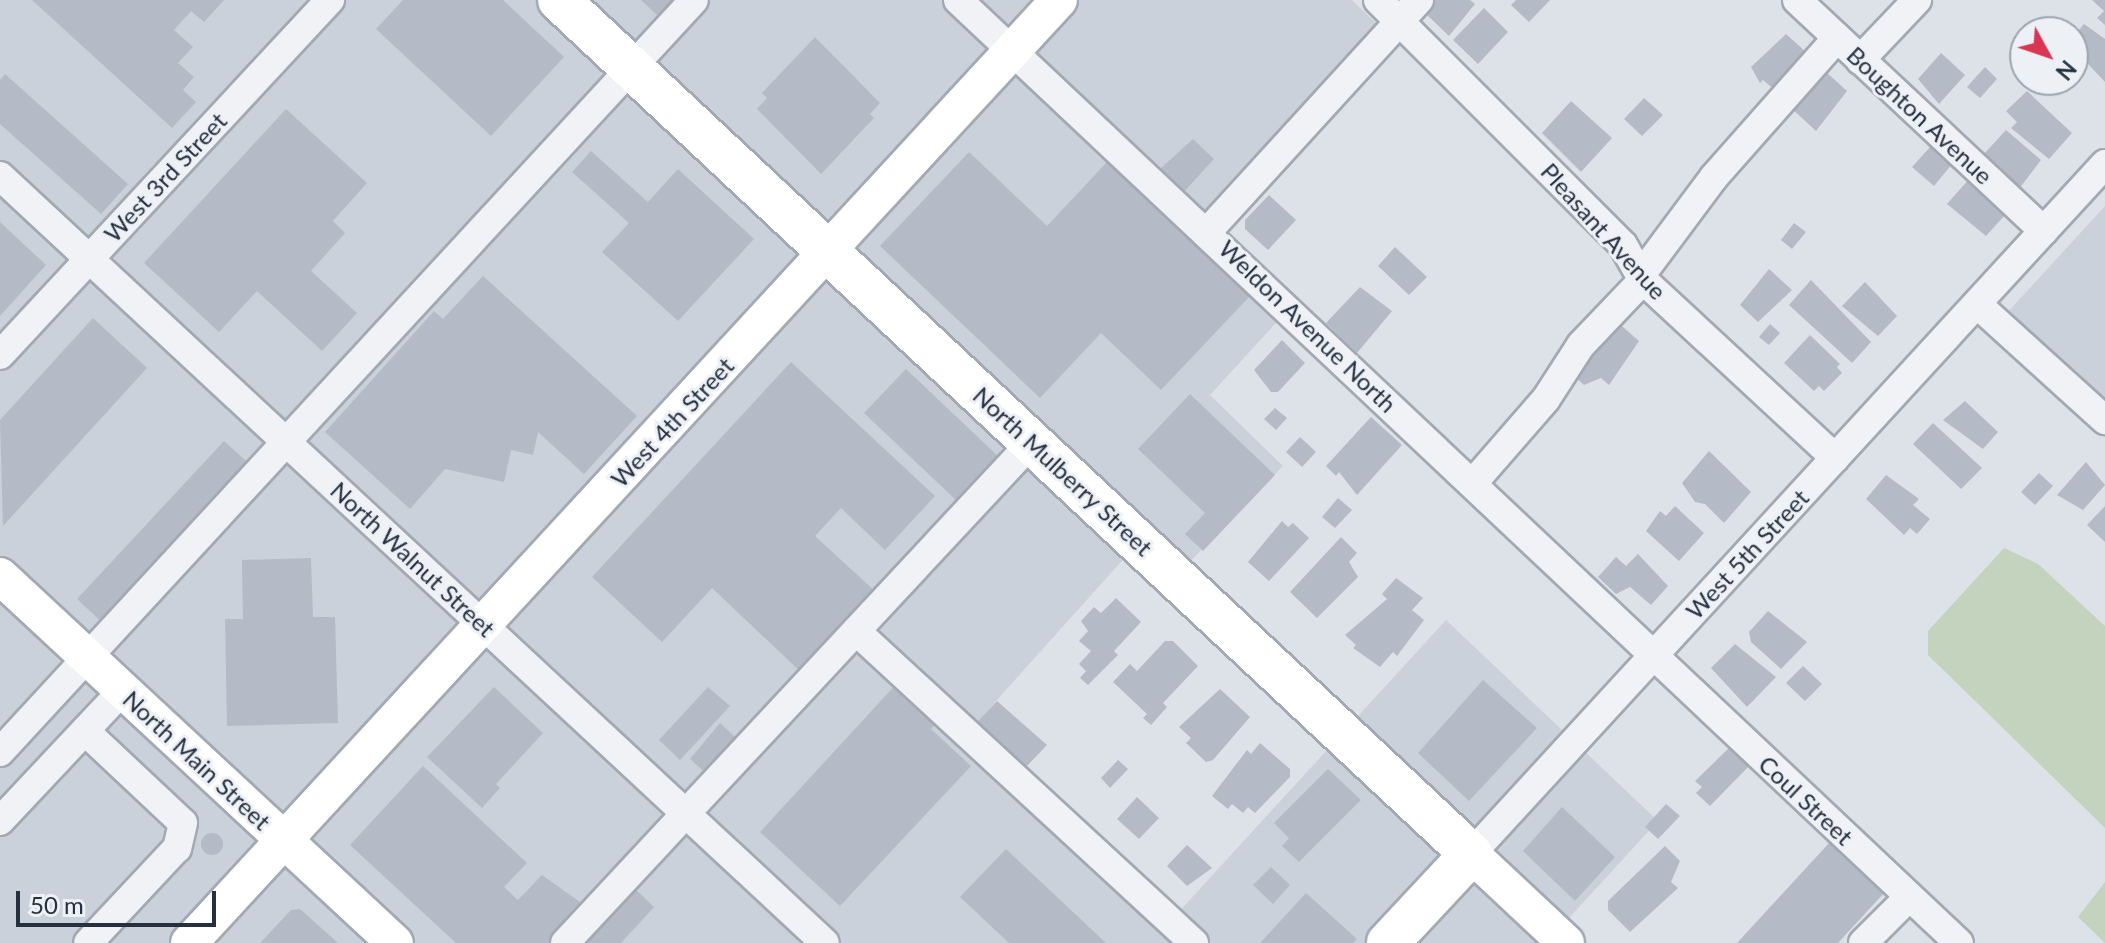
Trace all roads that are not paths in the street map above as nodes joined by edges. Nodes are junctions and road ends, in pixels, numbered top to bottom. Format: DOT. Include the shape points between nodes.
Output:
graph roads {
  1 [pos="330,0"];
  2 [pos="559,0"];
  3 [pos="694,0"];
  4 [pos="958,0"];
  5 [pos="1059,0"];
  6 [pos="1378,0"];
  7 [pos="1797,0"];
  8 [pos="1917,0"];
  9 [pos="1409,10"];
  10 [pos="1837,38"];
  11 [pos="1012,50"];
  12 [pos="1860,60"];
  13 [pos="632,68"];
  14 [pos="2105,164"];
  15 [pos="0,176"];
  16 [pos="1208,231"];
  17 [pos="2044,231"];
  18 [pos="828,251"];
  19 [pos="89,259"];
  20 [pos="1642,277"];
  21 [pos="1977,304"];
  22 [pos="0,355"];
  23 [pos="2105,420"];
  24 [pos="1032,442"];
  25 [pos="287,443"];
  26 [pos="1835,458"];
  27 [pos="1473,483"];
  28 [pos="0,576"];
  29 [pos="484,625"];
  30 [pos="856,631"];
  31 [pos="1655,655"];
  32 [pos="88,658"];
  33 [pos="123,690"];
  34 [pos="85,731"];
  35 [pos="0,752"];
  36 [pos="687,814"];
  37 [pos="0,821"];
  38 [pos="284,841"];
  39 [pos="1471,854"];
  40 [pos="1909,897"];
  41 [pos="88,943"];
  42 [pos="189,943"];
  43 [pos="395,943"];
  44 [pos="565,943"];
  45 [pos="825,943"];
  46 [pos="1194,943"];
  47 [pos="1388,943"];
  48 [pos="1566,943"];
  49 [pos="1863,943"];
  50 [pos="1959,943"];
  1 -- 19 [label="street, West 3rd Street"];
  2 -- 13 [label="highway, North Mulberry Street"];
  3 -- 13 [label="street"];
  4 -- 11 [label="street, Weldon Avenue North"];
  5 -- 11 [label="main road, West 4th Street"];
  6 -- 9 [label="street, Pleasant Avenue"];
  7 -- 10 [label="street, Boughton Avenue"];
  8 -- 12 [label="street"];
  9 -- 16 [label="street"];
  9 -- 20 [label="street, Pleasant Avenue" via="1623,245"];
  10 -- 12 [label="street, Boughton Avenue"];
  10 -- 20 [label="street" via="1714,177"];
  11 -- 16 [label="street, Weldon Avenue North"];
  11 -- 18 [label="main road, West 4th Street"];
  12 -- 17 [label="street, Boughton Avenue"];
  13 -- 18 [label="highway, North Mulberry Street"];
  13 -- 25 [label="street"];
  14 -- 17 [label="street, West 5th Street"];
  15 -- 19 [label="street, North Walnut Street"];
  16 -- 27 [label="street, Weldon Avenue North"];
  17 -- 21 [label="street, West 5th Street"];
  18 -- 24 [label="highway, North Mulberry Street"];
  18 -- 29 [label="main road, West 4th Street"];
  19 -- 22 [label="street, West 3rd Street"];
  19 -- 25 [label="street, North Walnut Street"];
  20 -- 26 [label="street, Pleasant Avenue"];
  20 -- 27 [label="street" via="1581,345 1546,399"];
  21 -- 23 [label="street"];
  21 -- 26 [label="street, West 5th Street"];
  24 -- 30 [label="street"];
  24 -- 39 [label="highway, North Mulberry Street"];
  25 -- 29 [label="street, North Walnut Street"];
  25 -- 32 [label="street"];
  26 -- 31 [label="street, West 5th Street"];
  27 -- 31 [label="street, Weldon Avenue North"];
  28 -- 32 [label="main road, North Main Street"];
  29 -- 36 [label="street, North Walnut Street"];
  29 -- 38 [label="main road, West 4th Street"];
  30 -- 36 [label="street"];
  30 -- 46 [label="street"];
  31 -- 39 [label="street, West 5th Street"];
  31 -- 40 [label="street, Coul Street"];
  32 -- 33 [label="main road, North Main Street"];
  32 -- 35 [label="street"];
  33 -- 34 [label="street"];
  33 -- 38 [label="main road, North Main Street"];
  34 -- 37 [label="street"];
  34 -- 41 [label="street" via="183,823 177,848"];
  36 -- 44 [label="street"];
  36 -- 45 [label="street, North Walnut Street"];
  38 -- 42 [label="main road, West 4th Street"];
  38 -- 43 [label="main road, North Main Street"];
  39 -- 47 [label="highway, West 5th Street"];
  39 -- 48 [label="main road, North Mulberry Street"];
  40 -- 49 [label="street"];
  40 -- 50 [label="street, Coul Street"];
}
